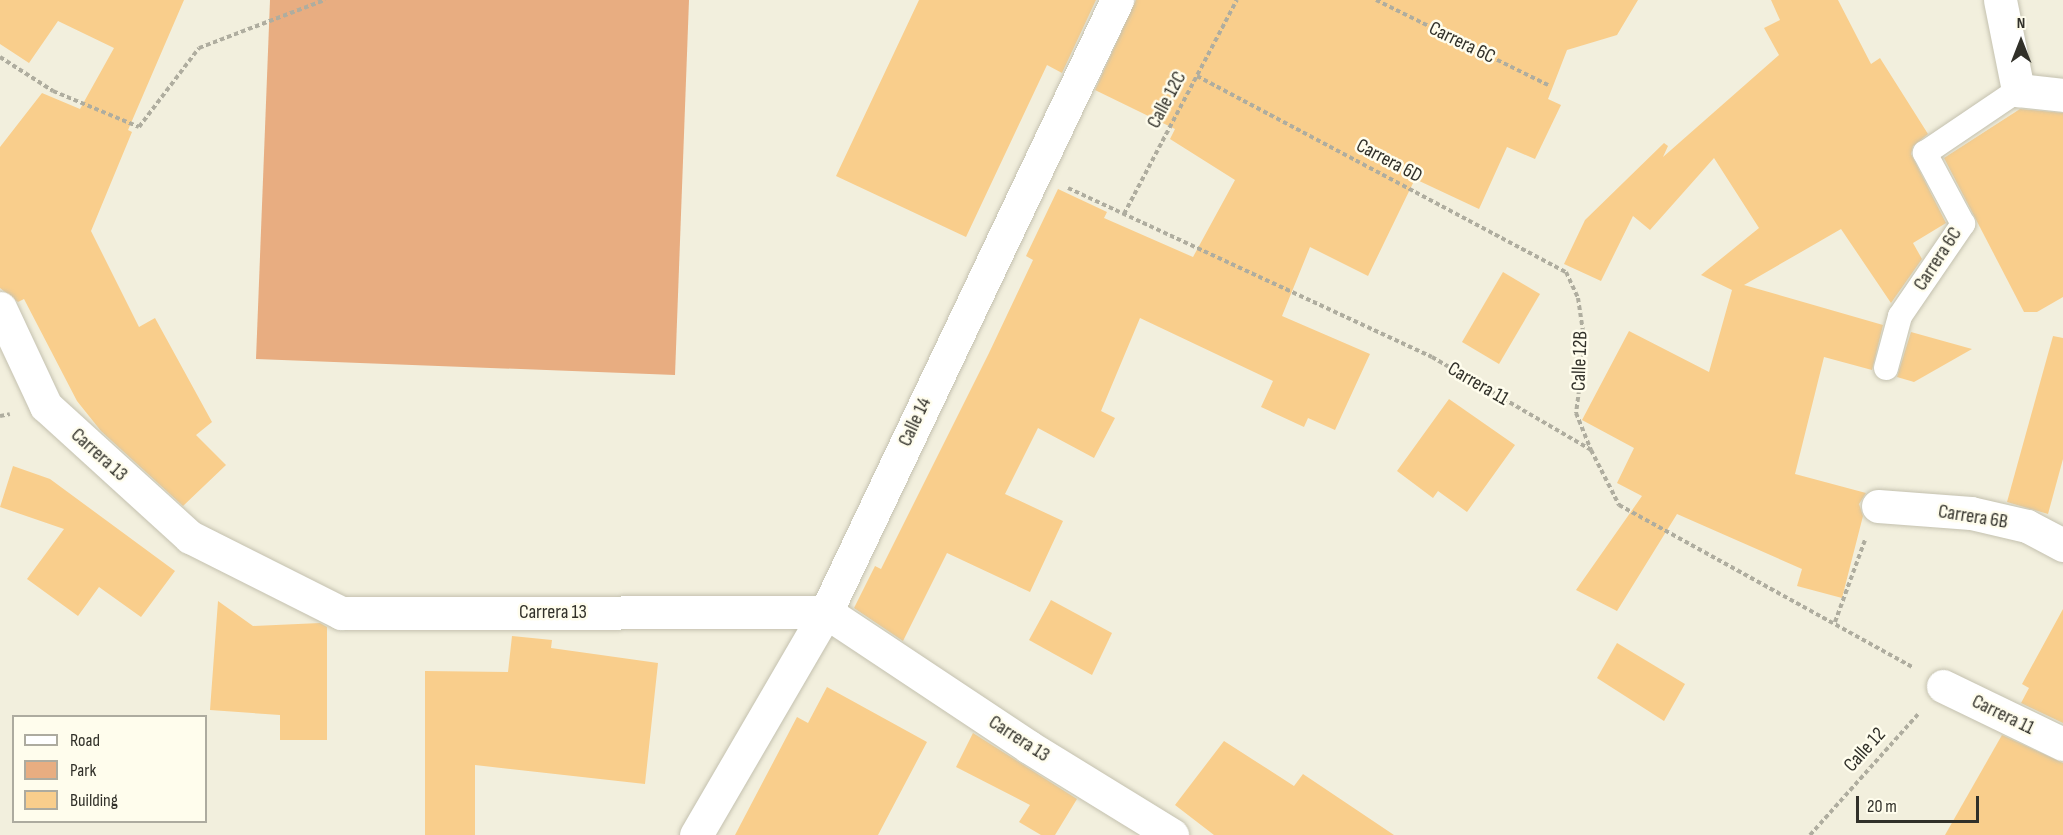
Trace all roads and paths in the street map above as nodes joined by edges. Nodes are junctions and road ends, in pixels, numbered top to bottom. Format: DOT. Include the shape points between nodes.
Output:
graph roads {
  1 [pos="325,0"];
  2 [pos="1117,0"];
  3 [pos="1237,0"];
  4 [pos="1376,0"];
  5 [pos="2000,0"];
  6 [pos="0,57"];
  7 [pos="1197,76"];
  8 [pos="1548,85"];
  9 [pos="2018,90"];
  10 [pos="2063,95"];
  11 [pos="1032,171"];
  12 [pos="1124,214"];
  13 [pos="1566,272"];
  14 [pos="0,308"];
  15 [pos="1886,368"];
  16 [pos="1591,450"];
  17 [pos="1878,506"];
  18 [pos="2063,546"];
  19 [pos="826,612"];
  20 [pos="1835,622"];
  21 [pos="1883,648"];
  22 [pos="1943,686"];
  23 [pos="2063,744"];
  24 [pos="696,835"];
  25 [pos="1172,835"];
  26 [pos="1810,835"];
  1 -- 6 [label="path" via="199,48 139,127 53,91"];
  2 -- 11 [label="street, Calle 14"];
  3 -- 7 [label="path, Calle 12C"];
  4 -- 8 [label="path, Carrera 6C"];
  5 -- 9 [label="street"];
  7 -- 12 [label="path, Calle 12C"];
  7 -- 13 [label="path, Carrera 6D"];
  9 -- 10 [label="street"];
  9 -- 15 [label="lane, Carrera 6C" via="1925,153 1964,224 1900,316"];
  11 -- 12 [label="path, Carrera 11"];
  11 -- 19 [label="street, Calle 14"];
  12 -- 16 [label="path, Carrera 11" via="1432,357"];
  13 -- 16 [label="path, Calle 12B" via="1578,298 1585,345 1576,413"];
  14 -- 19 [label="street, Carrera 13" via="46,406 190,537 341,612"];
  16 -- 20 [label="path" via="1619,505"];
  17 -- 18 [label="street, Carrera 6B" via="1971,513 2027,526"];
  17 -- 20 [label="path"];
  19 -- 24 [label="street, Calle 14"];
  19 -- 25 [label="street, Carrera 13" via="1029,747"];
  20 -- 21 [label="path"];
  22 -- 23 [label="street, Carrera 11"];
  22 -- 26 [label="path, Calle 12"];
}
